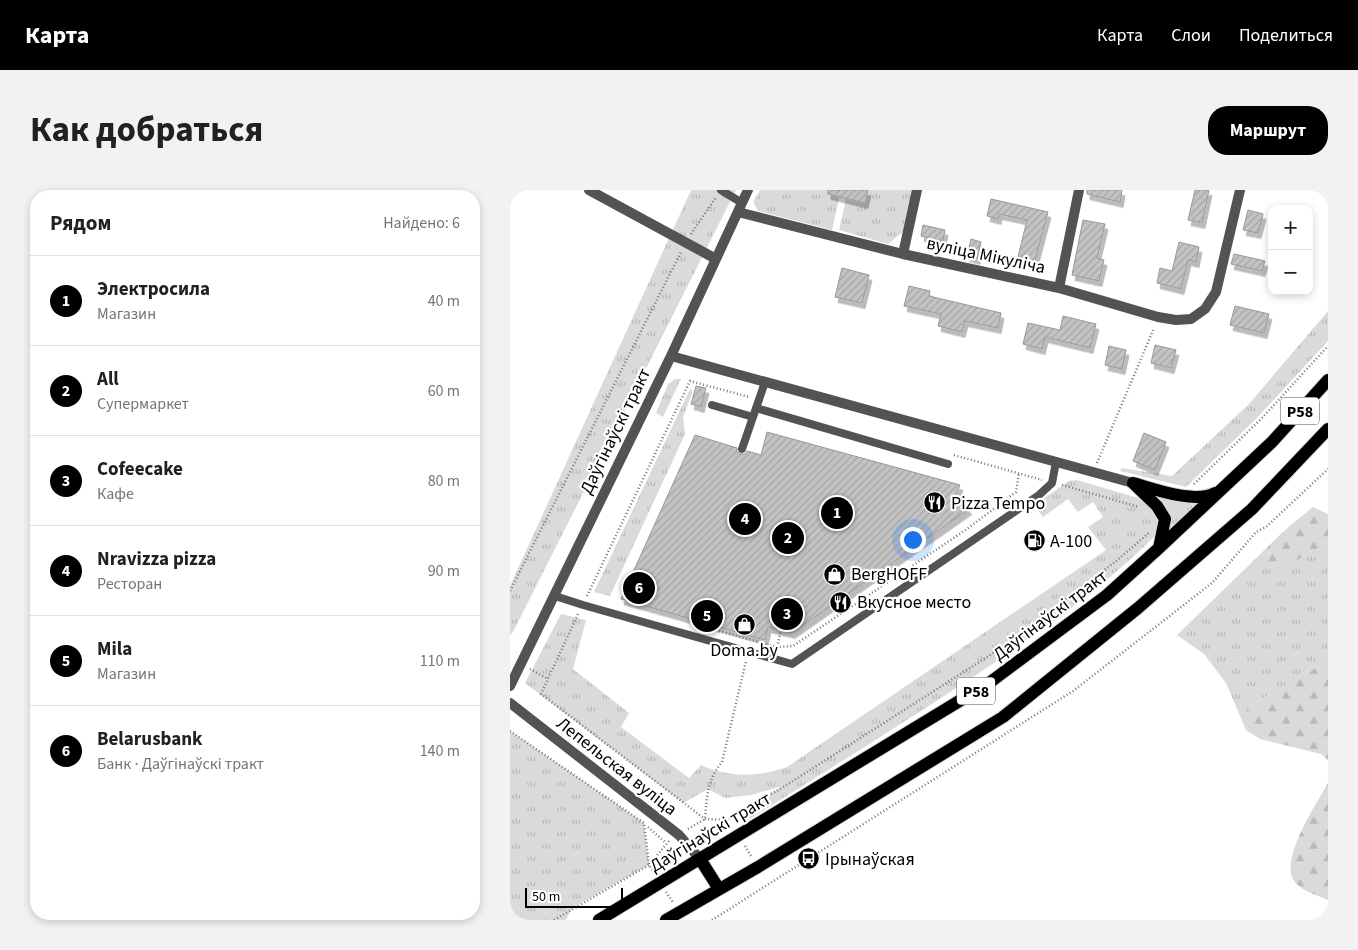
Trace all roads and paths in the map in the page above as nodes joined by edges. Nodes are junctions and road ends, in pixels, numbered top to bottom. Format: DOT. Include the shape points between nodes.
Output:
graph roads {
  1 [pos="588,190"];
  2 [pos="721,190"];
  3 [pos="748,190"];
  4 [pos="917,190"];
  5 [pos="1079,190"];
  6 [pos="1240,190"];
  7 [pos="740,208"];
  8 [pos="686,242"];
  9 [pos="904,254"];
  10 [pos="716,259"];
  11 [pos="1058,288"];
  12 [pos="1158,317"];
  13 [pos="1328,346"];
  14 [pos="671,356"];
  15 [pos="1328,380"];
  16 [pos="765,382"];
  17 [pos="759,400"];
  18 [pos="712,405"];
  19 [pos="756,408"];
  20 [pos="753,417"];
  21 [pos="1328,429"];
  22 [pos="742,449"];
  23 [pos="951,454"];
  24 [pos="1056,462"];
  25 [pos="948,464"];
  26 [pos="1328,469"];
  27 [pos="1093,472"];
  28 [pos="1019,473"];
  29 [pos="1052,483"];
  30 [pos="1133,483"];
  31 [pos="1225,487"];
  32 [pos="1182,496"];
  33 [pos="1146,509"];
  34 [pos="1165,519"];
  35 [pos="1159,548"];
  36 [pos="510,591"];
  37 [pos="555,596"];
  38 [pos="587,596"];
  39 [pos="593,597"];
  40 [pos="583,605"];
  41 [pos="714,630"];
  42 [pos="780,630"];
  43 [pos="752,640"];
  44 [pos="777,647"];
  45 [pos="748,651"];
  46 [pos="510,686"];
  47 [pos="510,703"];
  48 [pos="510,731"];
  49 [pos="705,819"];
  50 [pos="644,823"];
  51 [pos="738,835"];
  52 [pos="700,859"];
  53 [pos="649,865"];
  54 [pos="758,867"];
  55 [pos="769,885"];
  56 [pos="719,889"];
  57 [pos="554,920"];
  58 [pos="599,920"];
  59 [pos="666,920"];
  60 [pos="712,920"];
  1 -- 8 [label="street"];
  2 -- 7 [label="lane"];
  2 -- 8 [label="path"];
  3 -- 7 [label="street, Даўгінаўскі тракт"];
  4 -- 9 [label="street"];
  5 -- 11 [label="street"];
  6 -- 12 [label="street, вуліца Мікуліча" via="1216,292 1205,309 1191,319"];
  7 -- 9 [label="street, вуліца Мікуліча"];
  7 -- 10 [label="street, Даўгінаўскі тракт"];
  8 -- 10 [label="street"];
  8 -- 36 [label="path"];
  9 -- 11 [label="street, вуліца Мікуліча"];
  10 -- 14 [label="street, Даўгінаўскі тракт"];
  11 -- 12 [label="street, вуліца Мікуліча"];
  12 -- 27 [label="path"];
  13 -- 32 [label="path" via="1263,417"];
  14 -- 16 [label="street"];
  14 -- 37 [label="street, Даўгінаўскі тракт"];
  15 -- 31 [label="main road, Даўгінаўскі тракт / Р58" via="1272,442"];
  16 -- 17 [label="lane"];
  16 -- 24 [label="street"];
  17 -- 19 [label="lane"];
  17 -- 38 [label="path" via="690,381"];
  18 -- 20 [label="lane"];
  19 -- 20 [label="lane"];
  19 -- 25 [label="lane"];
  20 -- 22 [label="lane"];
  21 -- 54 [label="main road, Р58" via="1252,509 1138,608 1003,717"];
  23 -- 28 [label="path"];
  24 -- 27 [label="street"];
  24 -- 29 [label="lane"];
  26 -- 55 [label="path" via="1266,527 1256,532 1212,583 1074,691"];
  27 -- 30 [label="street"];
  28 -- 29 [label="path"];
  28 -- 44 [label="path" via="1016,492 967,529 793,646"];
  29 -- 33 [label="path"];
  29 -- 45 [label="lane" via="1040,495 792,664"];
  30 -- 32 [label="main road"];
  30 -- 34 [label="main road" via="1157,506"];
  31 -- 32 [label="main road" via="1203,498"];
  31 -- 35 [label="main road, Даўгінаўскі тракт / Р58"];
  34 -- 35 [label="main road"];
  34 -- 49 [label="path" via="1115,562 995,652 727,820"];
  35 -- 51 [label="main road, Даўгінаўскі тракт / Р58" via="1107,595 989,683"];
  37 -- 40 [label="lane"];
  37 -- 46 [label="street, Даўгінаўскі тракт"];
  38 -- 39 [label="path"];
  38 -- 40 [label="path"];
  40 -- 45 [label="lane"];
  40 -- 49 [label="path" via="541,694"];
  41 -- 43 [label="path"];
  42 -- 44 [label="path"];
  43 -- 44 [label="path"];
  43 -- 45 [label="path"];
  45 -- 49 [label="path" via="722,762 708,789"];
  47 -- 52 [label="street, Лепельская вуліца" via="679,834"];
  48 -- 50 [label="path"];
  50 -- 53 [label="path"];
  50 -- 53 [label="path" via="666,843"];
  51 -- 52 [label="main road, Даўгінаўскі тракт / Р58"];
  51 -- 54 [label="path"];
  52 -- 56 [label="main road"];
  52 -- 58 [label="main road, Даўгінаўскі тракт / Р58"];
  53 -- 57 [label="path"];
  54 -- 55 [label="path"];
  54 -- 56 [label="main road, Р58"];
  55 -- 60 [label="path"];
  56 -- 59 [label="main road, Р58"];
}
